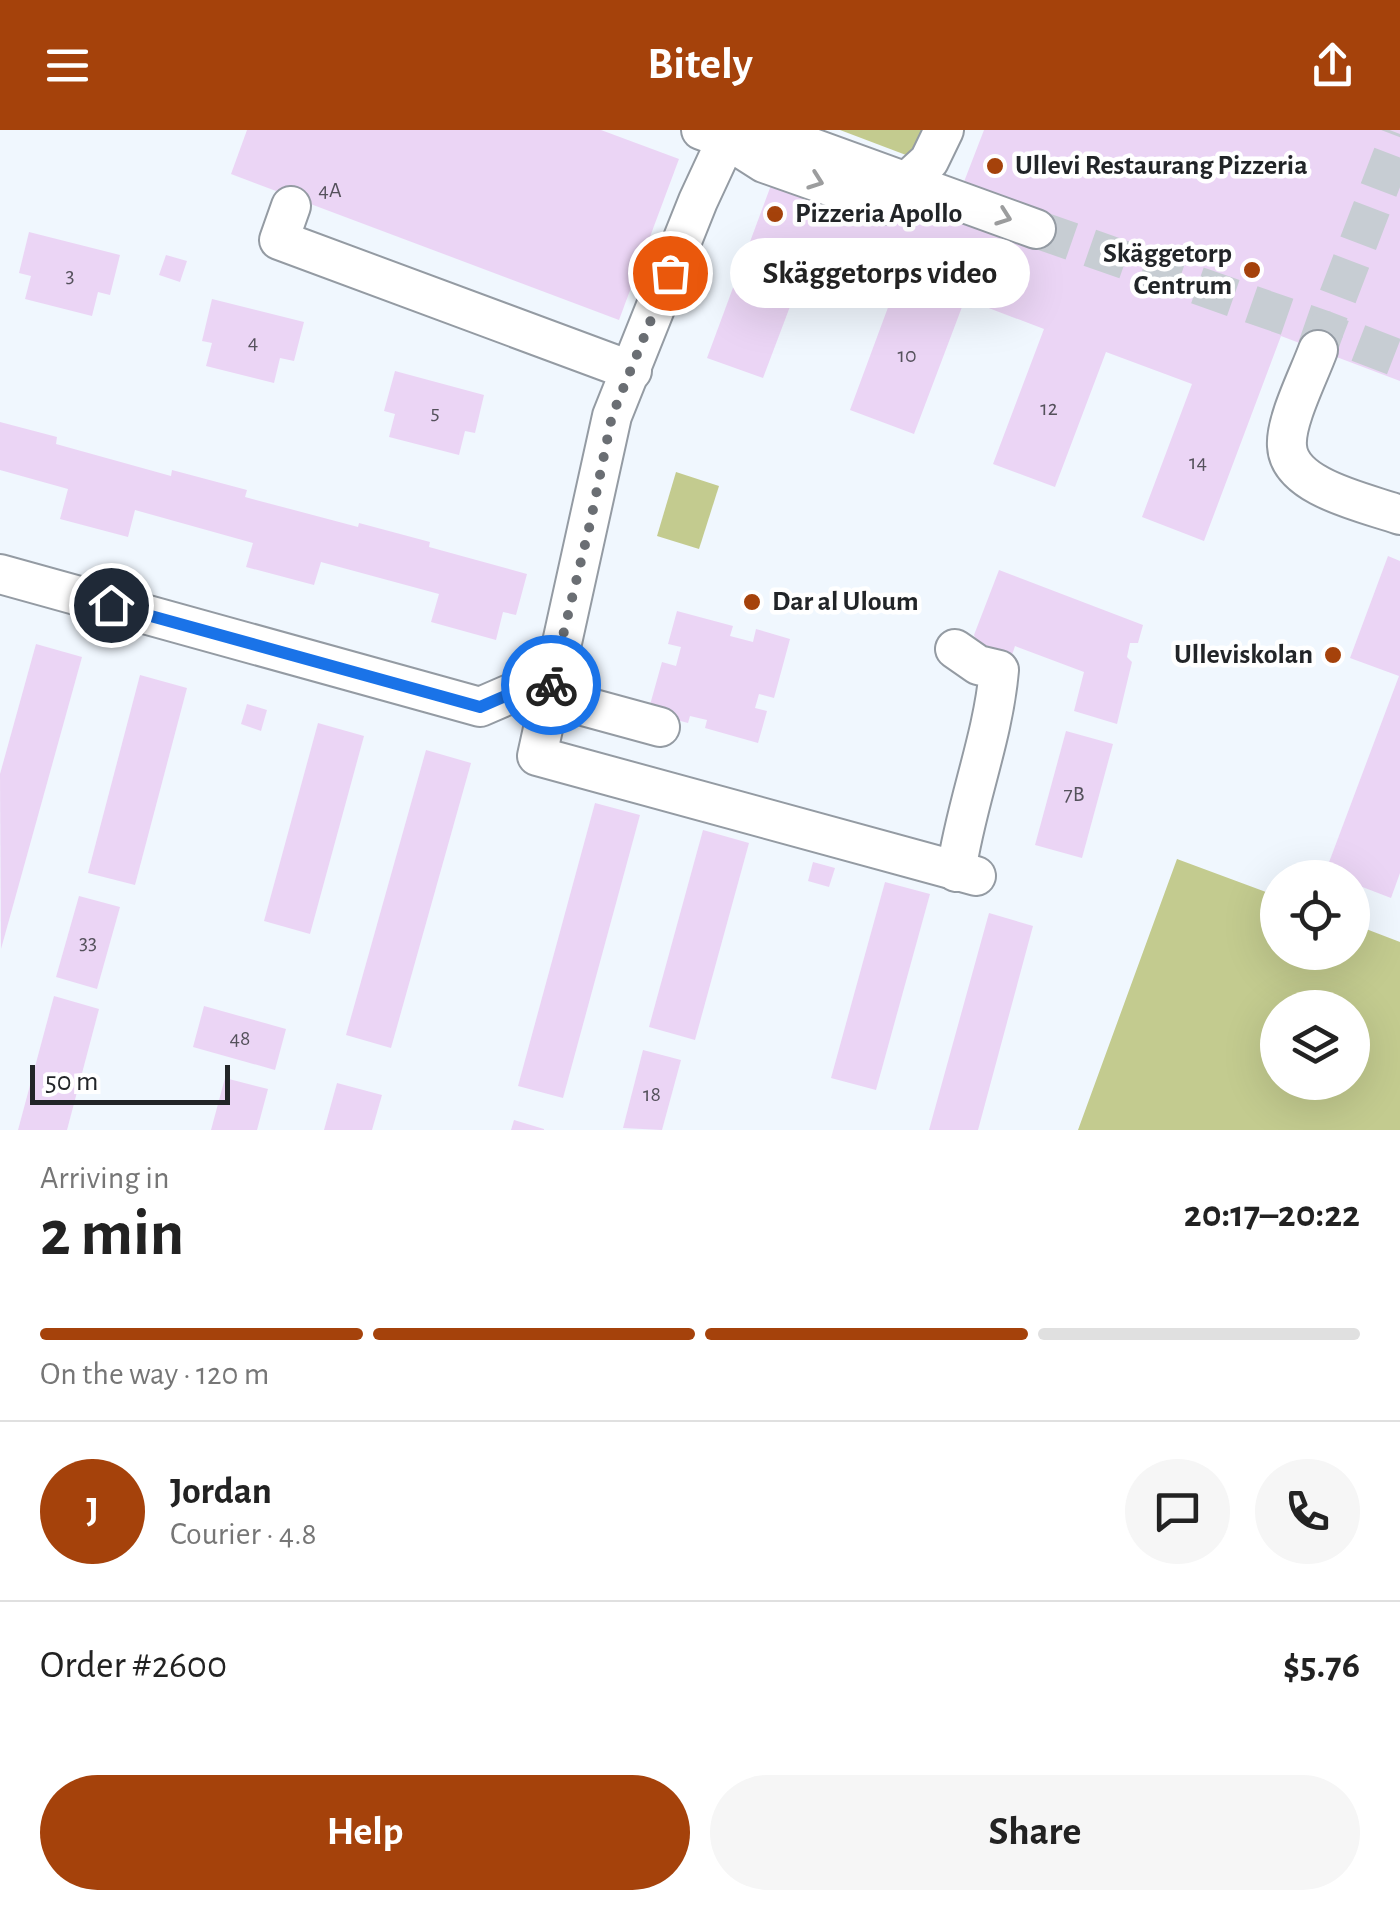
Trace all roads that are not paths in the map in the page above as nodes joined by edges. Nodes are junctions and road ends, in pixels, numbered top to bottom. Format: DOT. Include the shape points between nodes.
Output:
graph roads {
  1 [pos="824,130"];
  2 [pos="944,130"];
  3 [pos="731,132"];
  4 [pos="906,182"];
  5 [pos="291,206"];
  6 [pos="1036,228"];
  7 [pos="1318,350"];
  8 [pos="628,382"];
  9 [pos="1400,515"];
  10 [pos="0,574"];
  11 [pos="956,649"];
  12 [pos="550,697"];
  13 [pos="660,727"];
  1 -- 4 [label="street" via="896,162"];
  2 -- 4 [label="street" via="929,161"];
  3 -- 4 [label="street, one-way" via="764,162 883,205 898,198"];
  3 -- 8 [label="street"];
  4 -- 6 [label="street, one-way"];
  5 -- 8 [label="street" via="280,240"];
  7 -- 9 [label="street" via="1291,424 1292,465 1312,484"];
  8 -- 12 [label="street" via="612,416"];
  10 -- 12 [label="street" via="480,707 510,694"];
  11 -- 12 [label="street" via="999,670 963,822 966,874 536,756"];
  12 -- 13 [label="street"];
}
